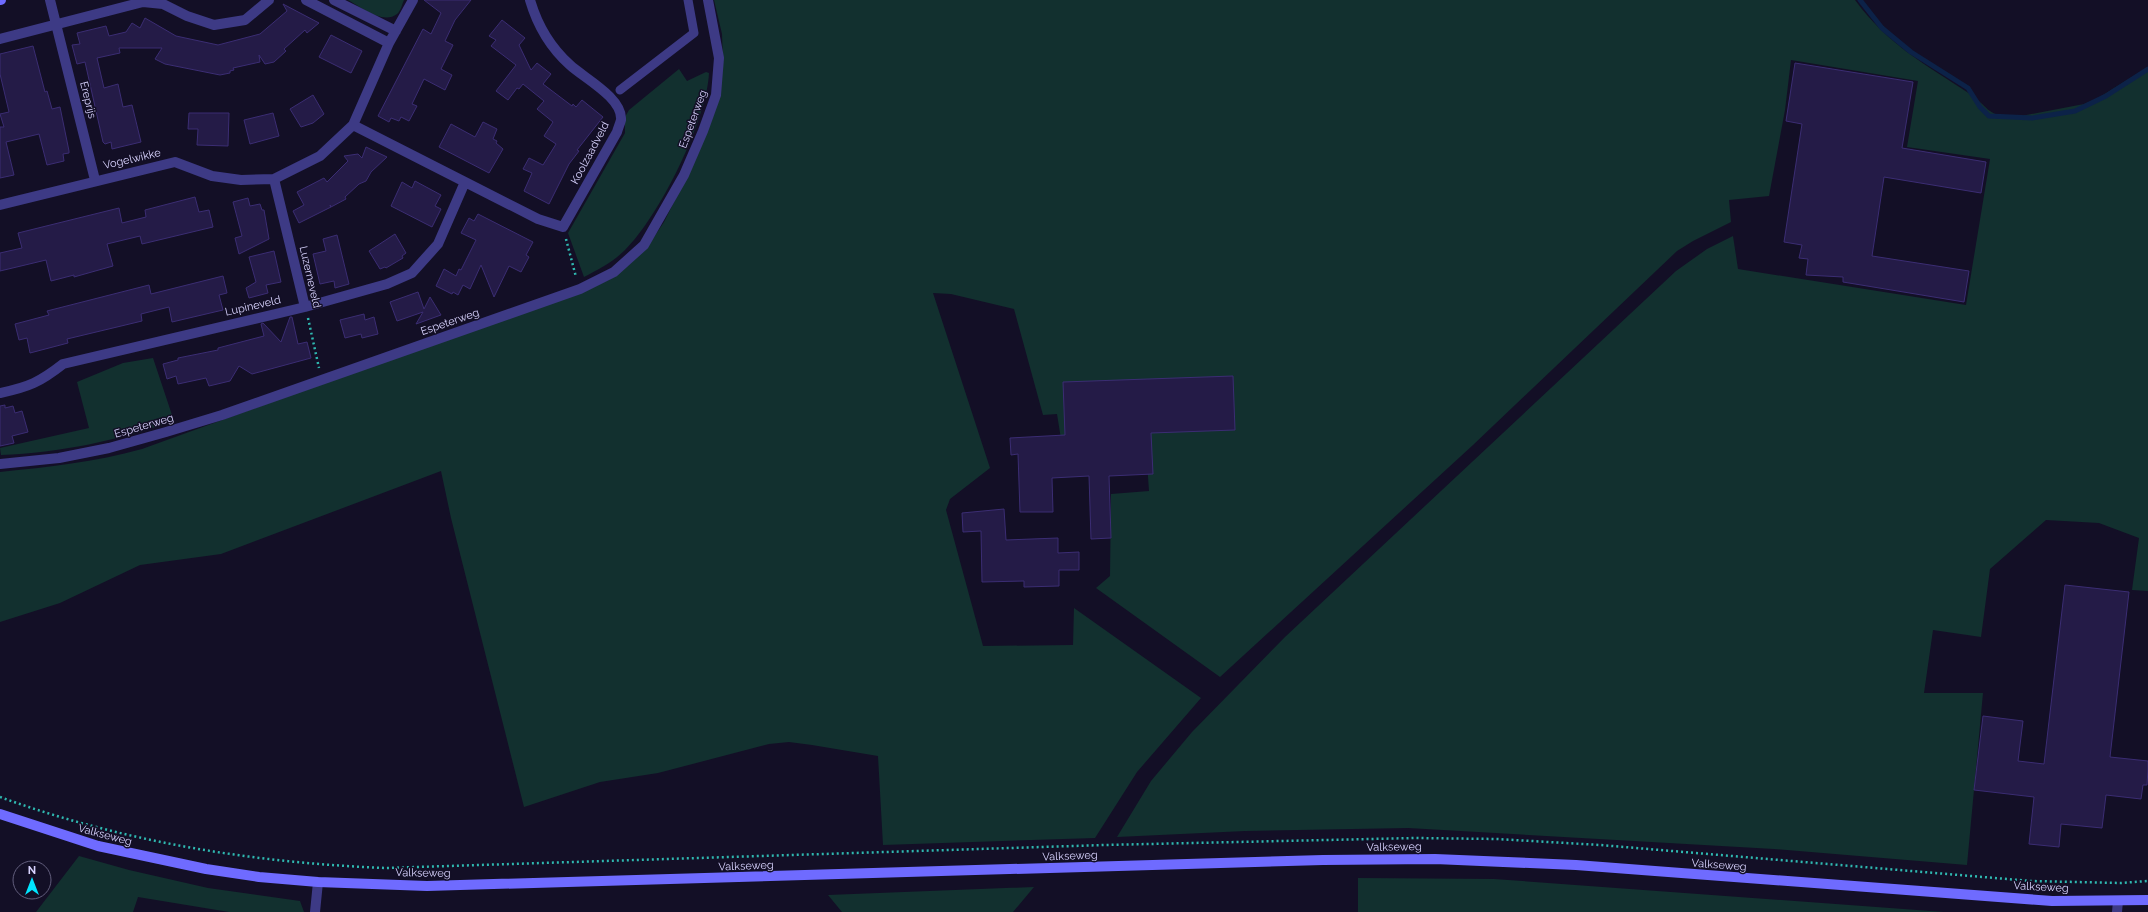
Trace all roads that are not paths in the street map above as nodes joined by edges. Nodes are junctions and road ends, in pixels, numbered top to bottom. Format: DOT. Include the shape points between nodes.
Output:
graph roads {
  1 [pos="50,0"];
  2 [pos="269,0"];
  3 [pos="306,0"];
  4 [pos="334,0"];
  5 [pos="412,0"];
  6 [pos="530,0"];
  7 [pos="688,0"];
  8 [pos="708,0"];
  9 [pos="57,26"];
  10 [pos="396,31"];
  11 [pos="0,39"];
  12 [pos="389,44"];
  13 [pos="620,90"];
  14 [pos="353,125"];
  15 [pos="274,179"];
  16 [pos="95,180"];
  17 [pos="464,182"];
  18 [pos="0,205"];
  19 [pos="305,307"];
  20 [pos="0,393"];
  21 [pos="0,464"];
  22 [pos="0,814"];
  23 [pos="318,882"];
  24 [pos="2148,900"];
  25 [pos="2118,901"];
  26 [pos="315,912"];
  27 [pos="2117,912"];
  1 -- 9 [label="street, Ereprijs"];
  2 -- 9 [label="street" via="245,20 214,25 186,16 163,4 143,2"];
  3 -- 12 [label="street"];
  4 -- 10 [label="street"];
  5 -- 10 [label="street, Vogelwikke"];
  6 -- 17 [label="street, Koolzaadveld" via="546,36 569,65 608,95 618,109 621,119 618,132 563,227 538,219"];
  7 -- 13 [label="lane" via="694,33"];
  8 -- 21 [label="street, Espeterweg" via="718,58 716,95 684,175 644,245 614,272 593,283 222,415 109,448 59,458"];
  9 -- 11 [label="street"];
  9 -- 16 [label="street, Ereprijs"];
  10 -- 12 [label="street, Vogelwikke"];
  12 -- 14 [label="street, Vogelwikke"];
  14 -- 15 [label="street, Vogelwikke" via="320,156"];
  14 -- 17 [label="street"];
  15 -- 16 [label="street, Vogelwikke" via="241,180 212,176 175,162"];
  15 -- 19 [label="street, Luzerneveld"];
  16 -- 18 [label="street, Vogelwikke"];
  17 -- 19 [label="street, Lupineveld" via="438,244 412,273 387,284"];
  19 -- 20 [label="street, Lupineveld" via="63,364 31,386"];
  22 -- 23 [label="main road, Valkseweg" via="98,846 155,859 259,877"];
  23 -- 25 [label="main road, Valkseweg" via="427,886 1323,860 1436,859 1576,865 2052,901"];
  23 -- 26 [label="street"];
  24 -- 25 [label="main road, Valkseweg"];
  25 -- 27 [label="street"];
}
